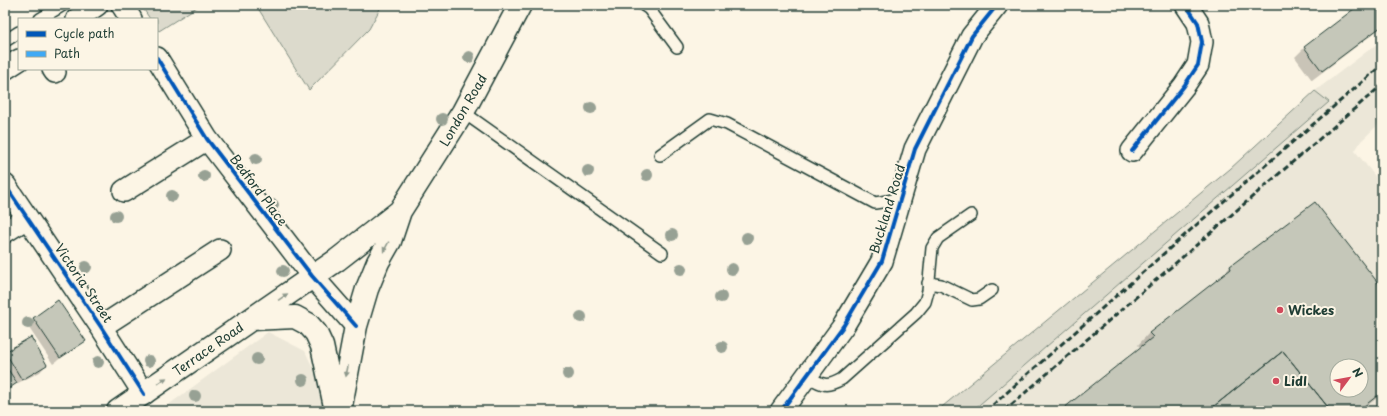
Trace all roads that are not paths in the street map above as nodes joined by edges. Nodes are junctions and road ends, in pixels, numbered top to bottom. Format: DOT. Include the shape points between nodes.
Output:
graph roads {
  1 [pos="63,5"];
  2 [pos="97,5"];
  3 [pos="122,5"];
  4 [pos="520,5"];
  5 [pos="643,5"];
  6 [pos="997,5"];
  7 [pos="1186,5"];
  8 [pos="42,18"];
  9 [pos="78,18"];
  10 [pos="130,18"];
  11 [pos="18,33"];
  12 [pos="5,41"];
  13 [pos="677,47"];
  14 [pos="158,60"];
  15 [pos="18,61"];
  16 [pos="5,70"];
  17 [pos="463,112"];
  18 [pos="208,139"];
  19 [pos="1132,151"];
  20 [pos="660,155"];
  21 [pos="5,186"];
  22 [pos="124,191"];
  23 [pos="900,199"];
  24 [pos="400,211"];
  25 [pos="971,215"];
  26 [pos="27,218"];
  27 [pos="5,232"];
  28 [pos="220,250"];
  29 [pos="662,253"];
  30 [pos="312,276"];
  31 [pos="928,282"];
  32 [pos="992,290"];
  33 [pos="251,319"];
  34 [pos="356,326"];
  35 [pos="101,327"];
  36 [pos="807,376"];
  37 [pos="144,394"];
  38 [pos="118,411"];
  39 [pos="336,411"];
  40 [pos="340,411"];
  41 [pos="782,411"];
  1 -- 8 [label="lane"];
  2 -- 9 [label="street"];
  3 -- 10 [label="street"];
  4 -- 17 [label="main road, London Road"];
  5 -- 13 [label="lane" via="649,9"];
  6 -- 23 [label="street, Buckland Road" via="972,36 915,149"];
  7 -- 19 [label="street" via="1198,23 1202,42 1198,65"];
  11 -- 12 [label="lane"];
  14 -- 18 [label="street, Bedford Place"];
  15 -- 16 [label="street"];
  17 -- 24 [label="main road, London Road"];
  17 -- 29 [label="lane"];
  18 -- 22 [label="street"];
  18 -- 30 [label="street, Bedford Place"];
  20 -- 23 [label="lane" via="710,118 727,124 875,203"];
  21 -- 26 [label="street, Victoria Street"];
  23 -- 36 [label="street, Buckland Road" via="882,261 844,325"];
  24 -- 30 [label="main road, London Road"];
  24 -- 34 [label="main road, London Road, one-way" via="390,241 367,289"];
  25 -- 31 [label="lane" via="943,234 935,243 931,253"];
  26 -- 27 [label="street"];
  26 -- 35 [label="street, Victoria Street"];
  28 -- 35 [label="street"];
  33 -- 30 [label="main road, London Road, one-way"];
  30 -- 34 [label="street, Bedford Place"];
  31 -- 32 [label="lane" via="941,285 972,300 979,299"];
  31 -- 36 [label="lane" via="924,302 916,313 842,379 832,385 823,385"];
  37 -- 33 [label="main road, Terrace Road, one-way"];
  33 -- 39 [label="main road, Terrace Road" via="295,317 316,332 322,346"];
  34 -- 40 [label="main road, London Road, one-way"];
  35 -- 37 [label="street, Victoria Street"];
  36 -- 41 [label="street, Buckland Road"];
  37 -- 38 [label="main road, Terrace Road"];
}
